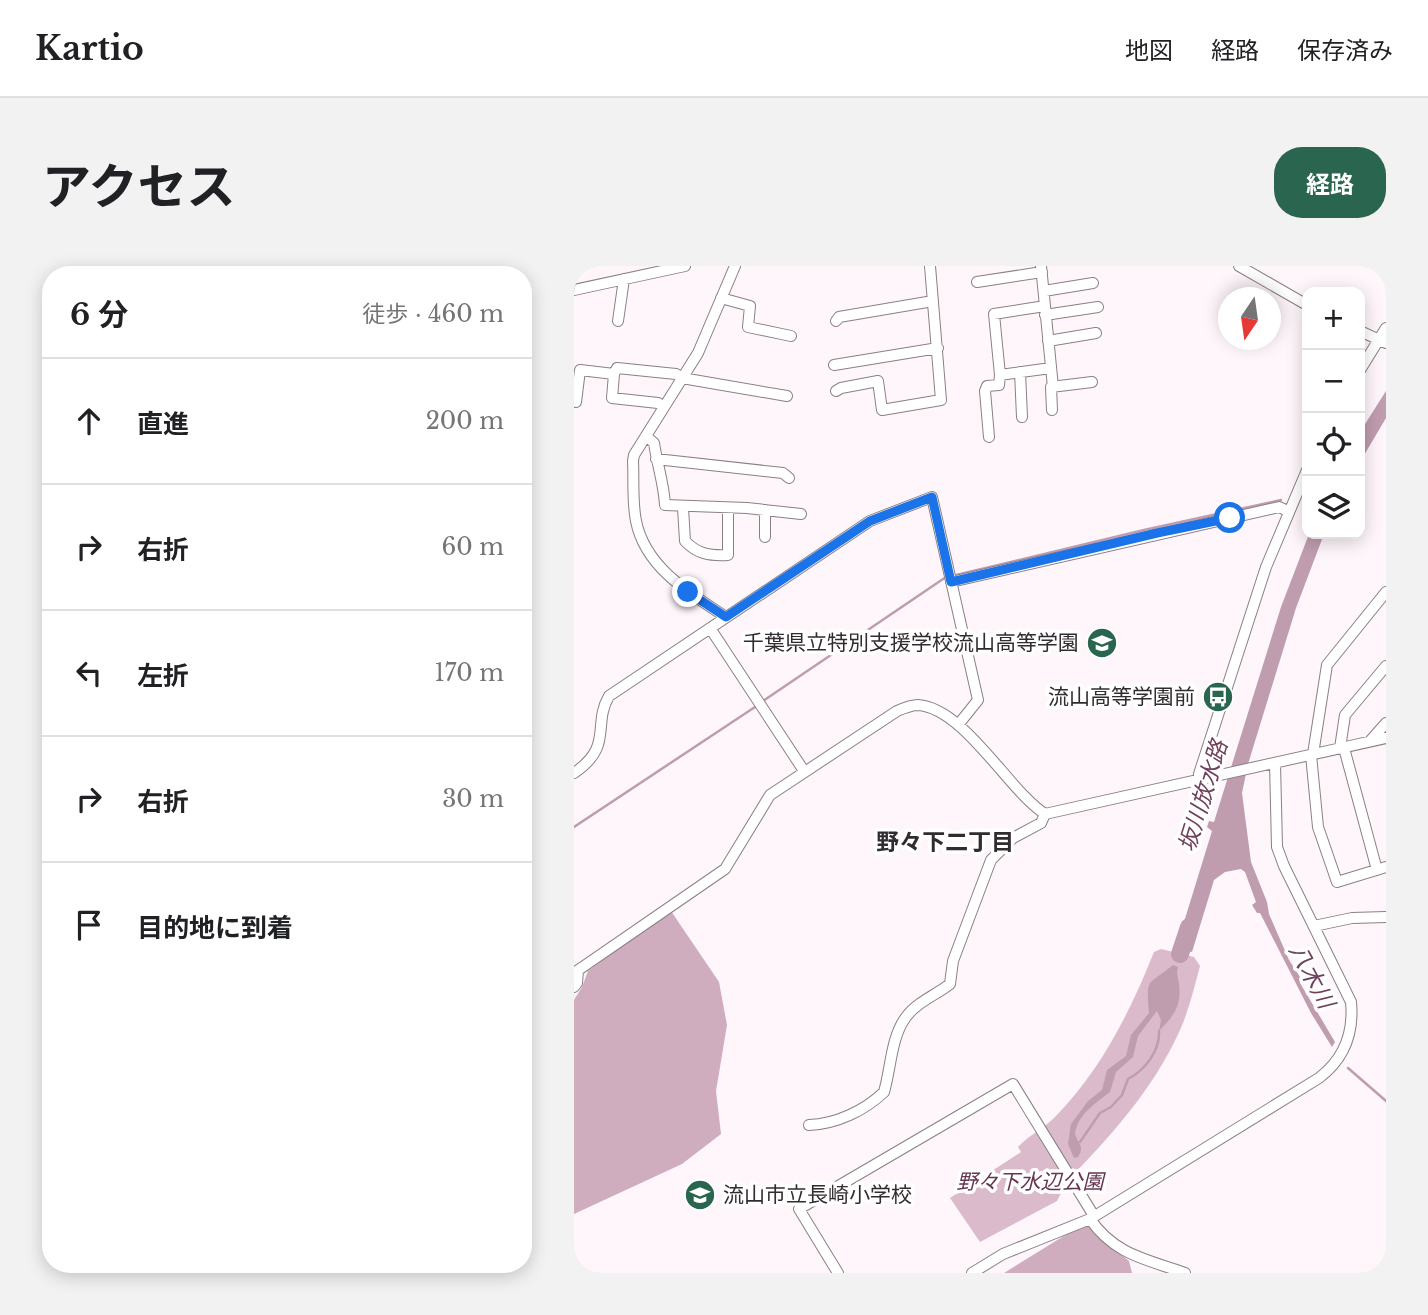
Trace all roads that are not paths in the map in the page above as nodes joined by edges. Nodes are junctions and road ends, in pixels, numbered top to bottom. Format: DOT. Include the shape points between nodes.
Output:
graph roads {
  1 [pos="685,266"];
  2 [pos="735,266"];
  3 [pos="930,266"];
  4 [pos="1239,266"];
  5 [pos="1042,269"];
  6 [pos="624,279"];
  7 [pos="977,282"];
  8 [pos="1093,283"];
  9 [pos="574,290"];
  10 [pos="1044,291"];
  11 [pos="721,298"];
  12 [pos="933,301"];
  13 [pos="1302,302"];
  14 [pos="1098,307"];
  15 [pos="1045,311"];
  16 [pos="618,321"];
  17 [pos="836,321"];
  18 [pos="1386,328"];
  19 [pos="1365,333"];
  20 [pos="1096,334"];
  21 [pos="791,336"];
  22 [pos="1048,341"];
  23 [pos="1382,341"];
  24 [pos="938,348"];
  25 [pos="1365,363"];
  26 [pos="834,365"];
  27 [pos="1051,368"];
  28 [pos="1020,372"];
  29 [pos="614,374"];
  30 [pos="1000,375"];
  31 [pos="682,378"];
  32 [pos="1092,382"];
  33 [pos="1053,387"];
  34 [pos="836,391"];
  35 [pos="787,396"];
  36 [pos="576,402"];
  37 [pos="664,407"];
  38 [pos="1052,410"];
  39 [pos="1023,417"];
  40 [pos="648,437"];
  41 [pos="989,437"];
  42 [pos="656,459"];
  43 [pos="1304,476"];
  44 [pos="789,478"];
  45 [pos="683,508"];
  46 [pos="728,508"];
  47 [pos="765,510"];
  48 [pos="1288,511"];
  49 [pos="801,514"];
  50 [pos="765,537"];
  51 [pos="950,576"];
  52 [pos="1384,599"];
  53 [pos="726,617"];
  54 [pos="710,628"];
  55 [pos="1386,666"];
  56 [pos="1386,723"];
  57 [pos="958,725"];
  58 [pos="1386,737"];
  59 [pos="1370,741"];
  60 [pos="1342,748"];
  61 [pos="1312,755"];
  62 [pos="1270,764"];
  63 [pos="804,771"];
  64 [pos="574,773"];
  65 [pos="1203,779"];
  66 [pos="1045,814"];
  67 [pos="1382,868"];
  68 [pos="1386,917"];
  69 [pos="1314,926"];
  70 [pos="576,971"];
  71 [pos="574,987"];
  72 [pos="808,1125"];
  73 [pos="1092,1218"];
  74 [pos="838,1273"];
  75 [pos="972,1273"];
  76 [pos="1185,1273"];
  1 -- 6 [label="street"];
  2 -- 11 [label="street"];
  3 -- 12 [label="street"];
  4 -- 13 [label="street"];
  5 -- 7 [label="street"];
  5 -- 10 [label="street"];
  6 -- 9 [label="street"];
  6 -- 16 [label="street"];
  8 -- 10 [label="street"];
  10 -- 15 [label="street"];
  11 -- 21 [label="street" via="750,306 748,327"];
  11 -- 31 [label="street"];
  12 -- 17 [label="street"];
  12 -- 24 [label="street"];
  14 -- 15 [label="street"];
  15 -- 22 [label="street"];
  15 -- 30 [label="street" via="994,314"];
  18 -- 23 [label="street"];
  19 -- 23 [label="street"];
  20 -- 22 [label="street"];
  22 -- 27 [label="street"];
  23 -- 25 [label="street"];
  24 -- 26 [label="street"];
  24 -- 34 [label="street" via="941,400 882,410 878,381"];
  27 -- 28 [label="street"];
  27 -- 33 [label="street"];
  28 -- 30 [label="street"];
  28 -- 39 [label="street"];
  29 -- 31 [label="street" via="617,368"];
  29 -- 36 [label="street" via="580,370"];
  29 -- 37 [label="street" via="612,398"];
  30 -- 41 [label="street" via="999,385 987,386 985,391"];
  31 -- 35 [label="street"];
  31 -- 37 [label="street"];
  32 -- 33 [label="street"];
  33 -- 38 [label="street"];
  37 -- 40 [label="street"];
  40 -- 42 [label="street" via="654,443"];
  40 -- 53 [label="street" via="633,461 634,510 642,540 671,578"];
  42 -- 44 [label="street" via="783,473"];
  42 -- 45 [label="street" via="665,505"];
  43 -- 48 [label="street"];
  45 -- 46 [label="street"];
  45 -- 46 [label="street" via="685,541 712,556 728,555"];
  46 -- 47 [label="street"];
  47 -- 49 [label="street"];
  47 -- 50 [label="street"];
  48 -- 51 [label="street" via="1279,507"];
  48 -- 65 [label="street" via="1266,567"];
  51 -- 53 [label="street" via="932,497 870,521"];
  51 -- 57 [label="street" via="978,700"];
  52 -- 61 [label="street" via="1326,665"];
  53 -- 54 [label="street"];
  54 -- 63 [label="street"];
  54 -- 64 [label="street" via="609,696 595,753"];
  55 -- 60 [label="street" via="1345,715"];
  56 -- 59 [label="street"];
  57 -- 63 [label="street" via="929,708 907,707"];
  57 -- 66 [label="street"];
  58 -- 59 [label="street"];
  59 -- 60 [label="street"];
  60 -- 61 [label="street"];
  60 -- 67 [label="street"];
  61 -- 62 [label="street"];
  61 -- 67 [label="street" via="1318,827 1337,881"];
  62 -- 65 [label="street"];
  62 -- 69 [label="street" via="1277,847"];
  63 -- 70 [label="street" via="765,802 725,869"];
  65 -- 66 [label="street"];
  66 -- 72 [label="street" via="1041,823 1013,838 991,860 953,961 950,984 907,1016 898,1031 884,1092 841,1120"];
  68 -- 69 [label="street"];
  69 -- 73 [label="street" via="1350,1002 1352,1025 1337,1061 1319,1078"];
  70 -- 71 [label="street"];
  73 -- 74 [label="street" via="1013,1084 799,1209"];
  73 -- 75 [label="street" via="1003,1254"];
  73 -- 76 [label="street" via="1099,1233 1119,1250"];
}
